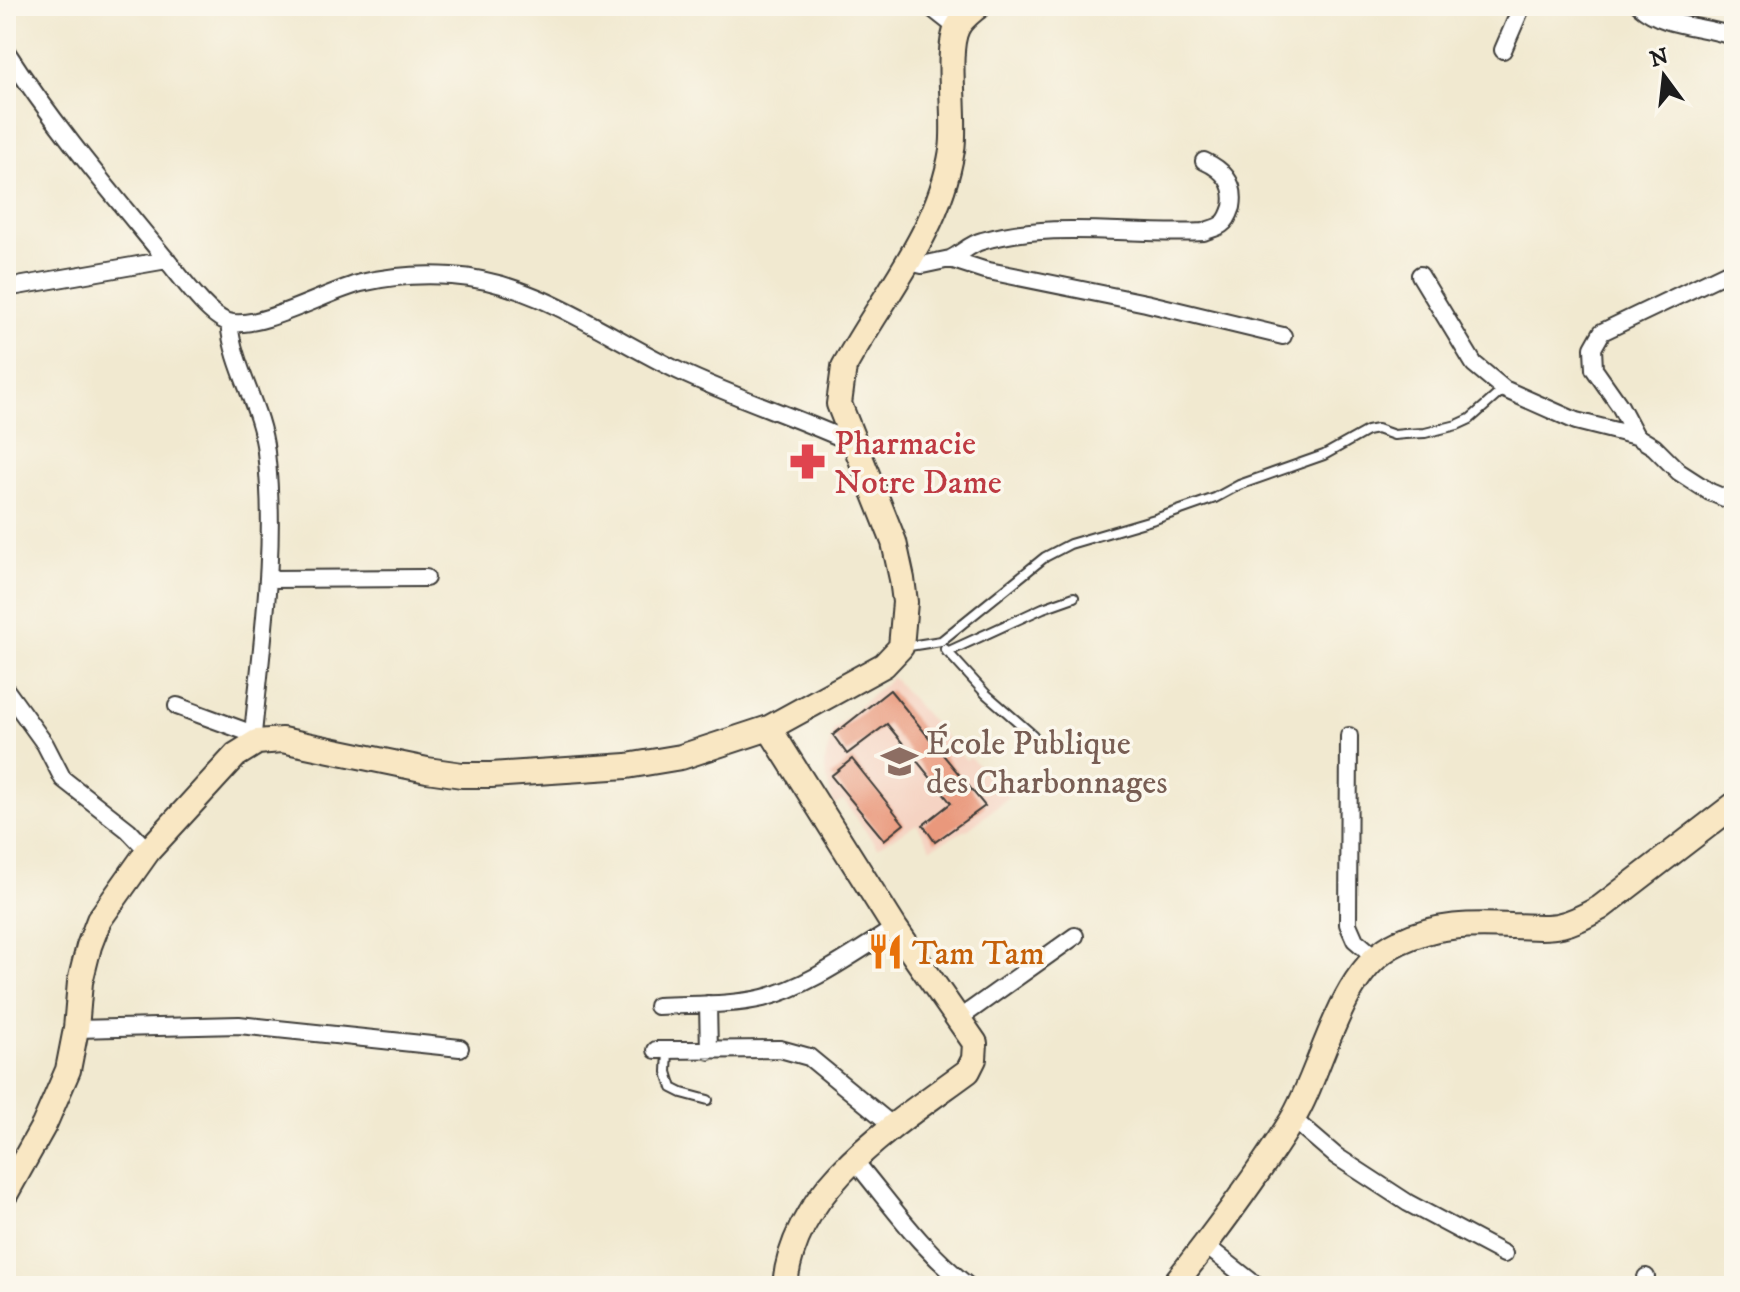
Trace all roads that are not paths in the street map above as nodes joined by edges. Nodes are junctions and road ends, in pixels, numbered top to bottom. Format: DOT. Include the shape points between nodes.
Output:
graph roads {
  1 [pos="929,6"];
  2 [pos="978,6"];
  3 [pos="1522,6"];
  4 [pos="1640,6"];
  5 [pos="957,28"];
  6 [pos="1734,37"];
  7 [pos="1503,50"];
  8 [pos="6,51"];
  9 [pos="1204,161"];
  10 [pos="950,259"];
  11 [pos="167,260"];
  12 [pos="909,262"];
  13 [pos="1734,269"];
  14 [pos="1420,275"];
  15 [pos="6,288"];
  16 [pos="229,322"];
  17 [pos="1283,336"];
  18 [pos="1504,389"];
  19 [pos="1636,436"];
  20 [pos="853,443"];
  21 [pos="1734,502"];
  22 [pos="426,578"];
  23 [pos="268,579"];
  24 [pos="1074,597"];
  25 [pos="941,641"];
  26 [pos="901,647"];
  27 [pos="947,652"];
  28 [pos="6,690"];
  29 [pos="177,706"];
  30 [pos="769,728"];
  31 [pos="1033,735"];
  32 [pos="1349,736"];
  33 [pos="255,738"];
  34 [pos="1734,805"];
  35 [pos="148,851"];
  36 [pos="895,928"];
  37 [pos="1075,936"];
  38 [pos="1376,958"];
  39 [pos="708,1004"];
  40 [pos="657,1006"];
  41 [pos="957,1020"];
  42 [pos="76,1029"];
  43 [pos="460,1048"];
  44 [pos="662,1050"];
  45 [pos="709,1051"];
  46 [pos="708,1100"];
  47 [pos="1293,1119"];
  48 [pos="893,1126"];
  49 [pos="854,1160"];
  50 [pos="6,1193"];
  51 [pos="1205,1245"];
  52 [pos="1504,1254"];
  53 [pos="785,1286"];
  54 [pos="968,1286"];
  55 [pos="1173,1286"];
  56 [pos="1257,1286"];
  1 -- 5 [label="street"];
  2 -- 5 [label="street"];
  3 -- 7 [label="street"];
  4 -- 6 [label="street" via="1672,22"];
  5 -- 12 [label="street" via="952,48 952,150 937,207"];
  8 -- 11 [label="street" via="101,181"];
  9 -- 10 [label="street" via="1228,178 1233,195 1223,224 1204,232 1024,232 978,241"];
  10 -- 12 [label="street"];
  10 -- 17 [label="street"];
  11 -- 15 [label="street"];
  11 -- 16 [label="street" via="216,315"];
  12 -- 20 [label="street" via="844,367 839,404"];
  13 -- 19 [label="street" via="1602,332 1593,348 1594,369"];
  14 -- 18 [label="street" via="1474,364"];
  16 -- 20 [label="street" via="250,322 360,283 480,278 536,297 681,372"];
  16 -- 23 [label="street" via="237,364 266,448"];
  18 -- 19 [label="street" via="1576,421"];
  18 -- 25 [label="lane" via="1457,425 1415,434 1367,431 1324,455 1215,498 1070,544 1045,557"];
  19 -- 21 [label="street" via="1679,472"];
  20 -- 26 [label="street" via="897,555 905,602"];
  22 -- 23 [label="street"];
  23 -- 33 [label="street"];
  24 -- 27 [label="lane"];
  25 -- 26 [label="lane"];
  25 -- 27 [label="lane"];
  26 -- 30 [label="street" via="884,665"];
  27 -- 31 [label="lane"];
  28 -- 35 [label="street" via="63,779"];
  29 -- 33 [label="street"];
  30 -- 33 [label="street" via="681,757 491,775 427,770"];
  30 -- 36 [label="street"];
  32 -- 38 [label="street" via="1348,924 1355,940"];
  33 -- 35 [label="street"];
  34 -- 38 [label="street" via="1580,919 1558,926 1463,924 1429,930"];
  35 -- 42 [label="street" via="99,920 80,982"];
  36 -- 39 [label="street" via="764,998"];
  36 -- 41 [label="street"];
  37 -- 41 [label="street"];
  38 -- 47 [label="street" via="1346,1002"];
  39 -- 40 [label="street"];
  39 -- 45 [label="street"];
  41 -- 48 [label="street" via="975,1043 968,1071"];
  42 -- 43 [label="street" via="239,1025"];
  42 -- 50 [label="street" via="61,1089"];
  44 -- 45 [label="street"];
  44 -- 46 [label="lane" via="672,1088"];
  45 -- 48 [label="street" via="780,1049 809,1057"];
  47 -- 51 [label="street"];
  47 -- 52 [label="street" via="1336,1156 1408,1203"];
  48 -- 49 [label="street"];
  49 -- 53 [label="street" via="802,1227"];
  49 -- 54 [label="street" via="911,1234"];
  51 -- 55 [label="street"];
  51 -- 56 [label="street"];
}
